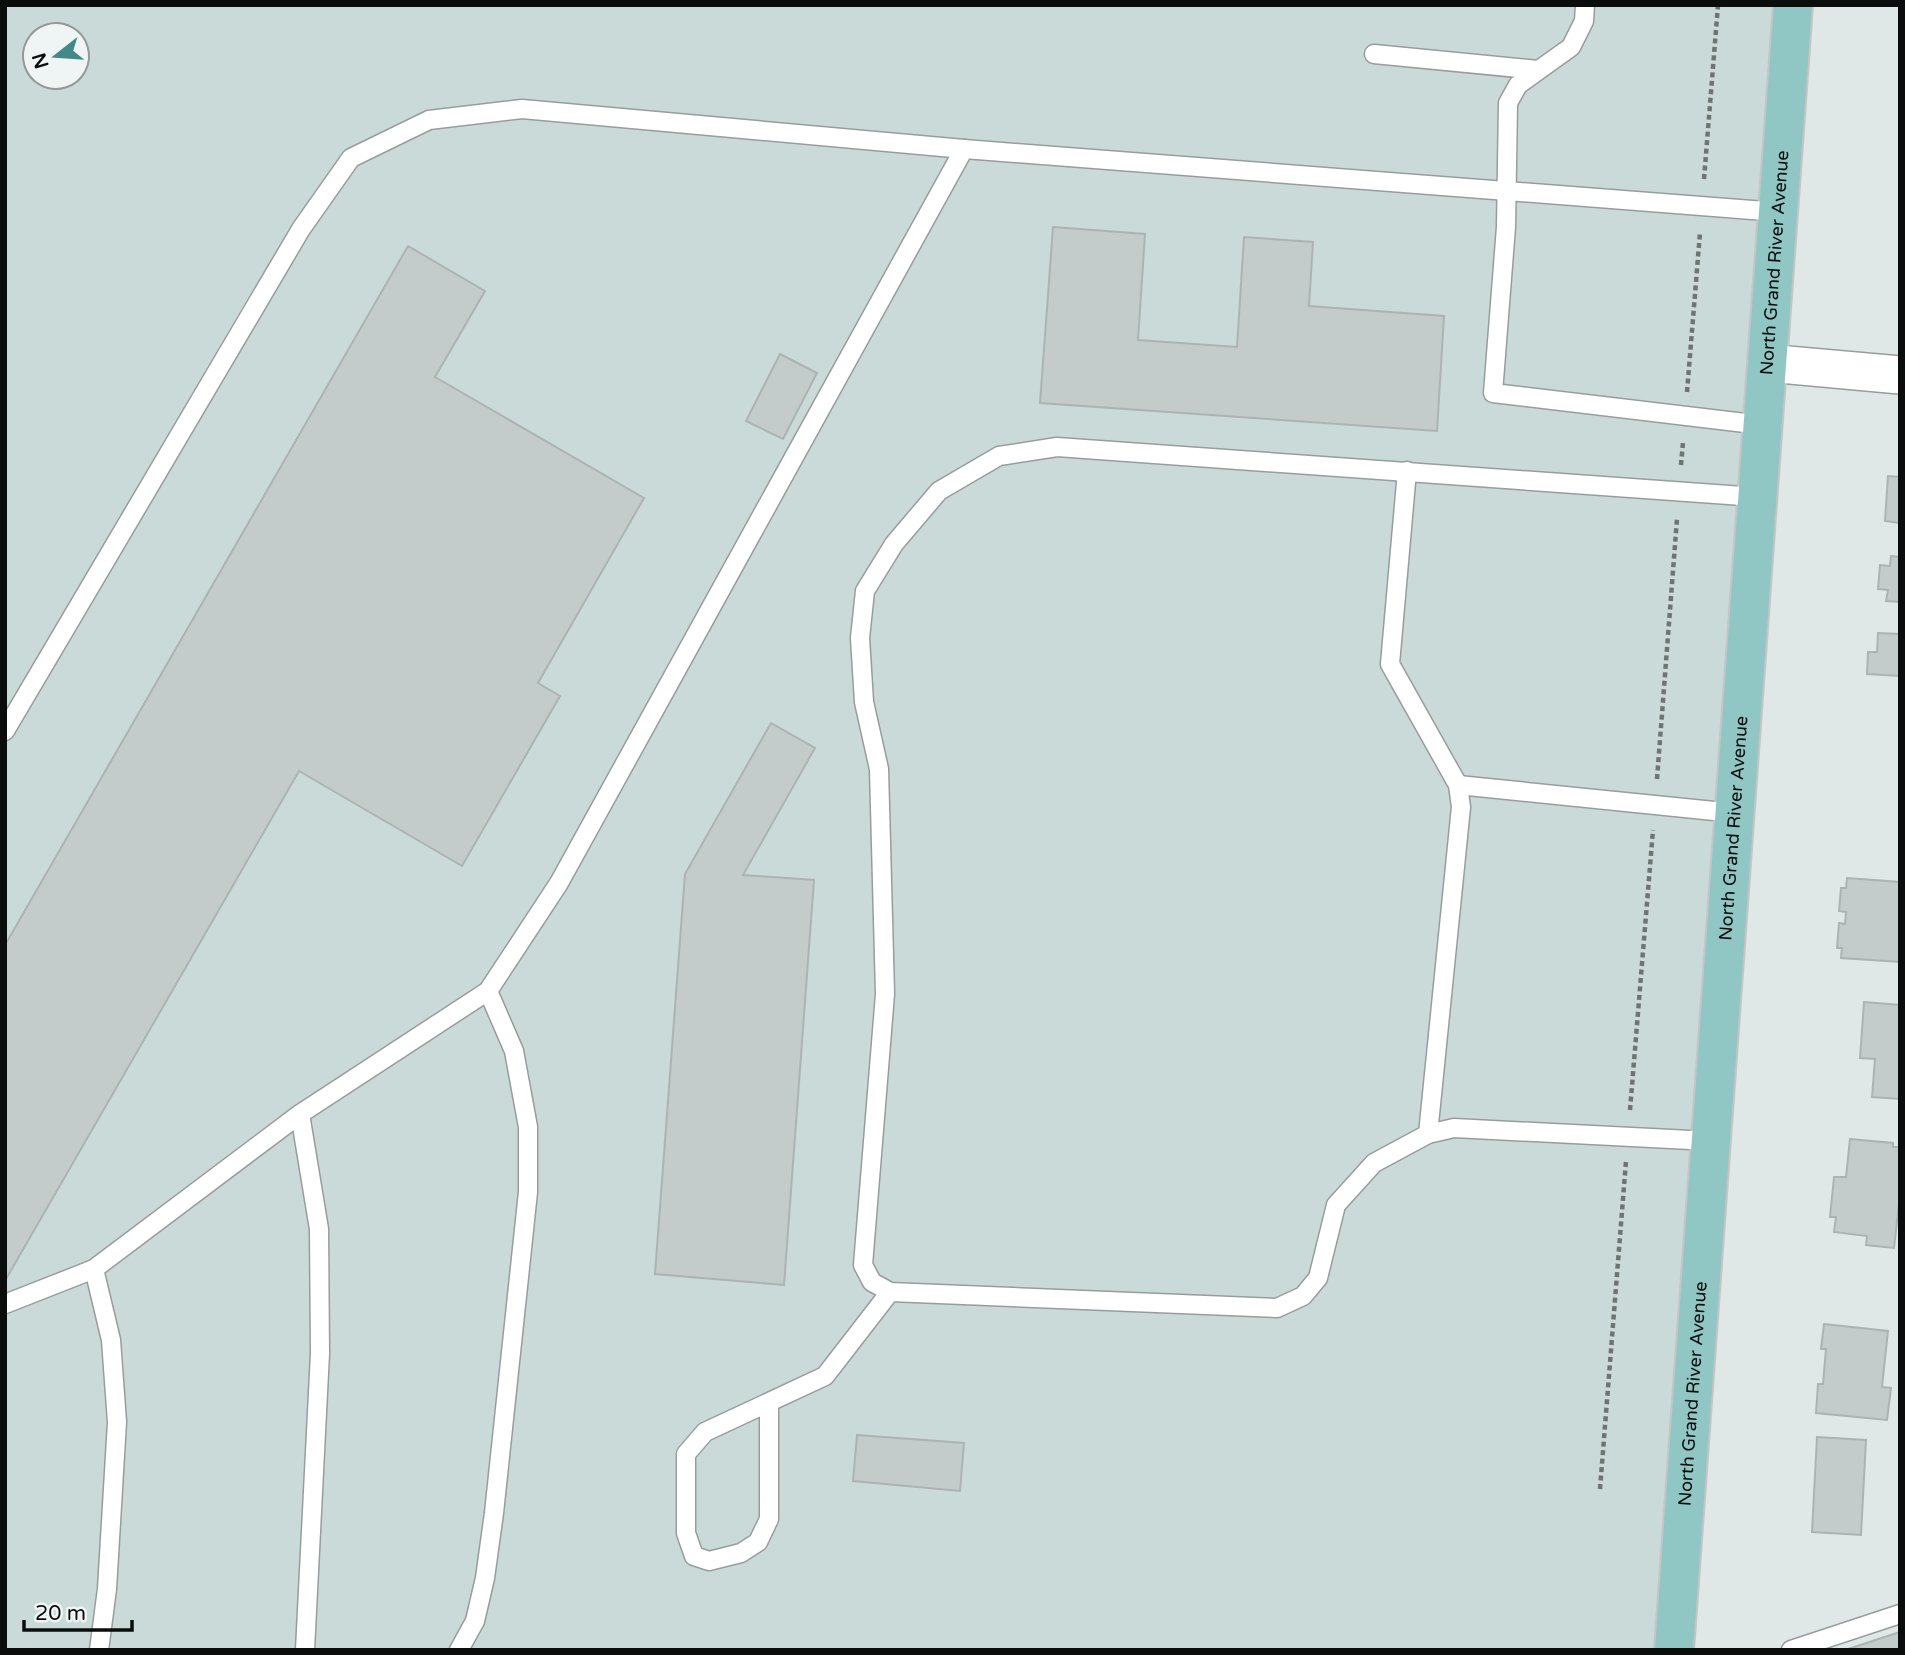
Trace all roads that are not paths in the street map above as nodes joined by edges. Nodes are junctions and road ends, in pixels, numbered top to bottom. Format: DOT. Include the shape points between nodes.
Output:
graph roads {
  1 [pos="1585,5"];
  2 [pos="1793,5"];
  3 [pos="1374,54"];
  4 [pos="1538,70"];
  5 [pos="964,149"];
  6 [pos="1507,191"];
  7 [pos="1778,212"];
  8 [pos="1767,363"];
  9 [pos="1900,375"];
  10 [pos="1762,425"];
  11 [pos="1407,471"];
  12 [pos="1757,497"];
  13 [pos="5,731"];
  14 [pos="1458,785"];
  15 [pos="1734,813"];
  16 [pos="488,991"];
  17 [pos="300,1114"];
  18 [pos="1428,1134"];
  19 [pos="1710,1142"];
  20 [pos="94,1269"];
  21 [pos="890,1292"];
  22 [pos="5,1304"];
  23 [pos="769,1402"];
  24 [pos="1900,1614"];
  25 [pos="99,1650"];
  26 [pos="305,1650"];
  27 [pos="459,1650"];
  28 [pos="1674,1650"];
  29 [pos="1791,1650"];
  1 -- 4 [label="lane" via="1584,21 1572,47"];
  2 -- 7 [label="main road, North Grand River Avenue"];
  3 -- 4 [label="lane"];
  4 -- 6 [label="lane" via="1518,85 1508,103"];
  5 -- 6 [label="lane"];
  5 -- 13 [label="lane" via="522,109 429,120 351,158 301,229"];
  5 -- 16 [label="lane" via="559,883"];
  6 -- 7 [label="lane"];
  6 -- 10 [label="lane" via="1493,393"];
  7 -- 8 [label="main road, North Grand River Avenue"];
  8 -- 9 [label="street"];
  8 -- 10 [label="main road, North Grand River Avenue"];
  10 -- 12 [label="main road, North Grand River Avenue"];
  11 -- 12 [label="lane"];
  11 -- 14 [label="lane" via="1390,664"];
  11 -- 21 [label="lane" via="1057,447 999,456 939,491 894,544 865,591 860,638 864,702 879,769 885,994 863,1265 872,1282"];
  12 -- 15 [label="main road, North Grand River Avenue"];
  14 -- 15 [label="lane"];
  14 -- 18 [label="lane" via="1461,807"];
  15 -- 19 [label="main road, North Grand River Avenue"];
  16 -- 17 [label="lane"];
  16 -- 27 [label="lane" via="514,1051 528,1127 528,1192 485,1578 475,1621"];
  17 -- 20 [label="lane"];
  17 -- 26 [label="lane" via="319,1229 320,1353"];
  18 -- 19 [label="lane" via="1454,1128"];
  18 -- 21 [label="lane" via="1374,1163 1336,1205 1318,1278 1303,1296 1276,1308"];
  19 -- 28 [label="main road, North Grand River Avenue"];
  20 -- 22 [label="lane"];
  20 -- 25 [label="lane" via="111,1340 117,1422"];
  21 -- 23 [label="lane" via="825,1376"];
  23 -- 23 [label="lane" via="705,1432 686,1454 686,1532 694,1556 709,1561 740,1553 758,1542 769,1519"];
  24 -- 29 [label="lane"];
}
